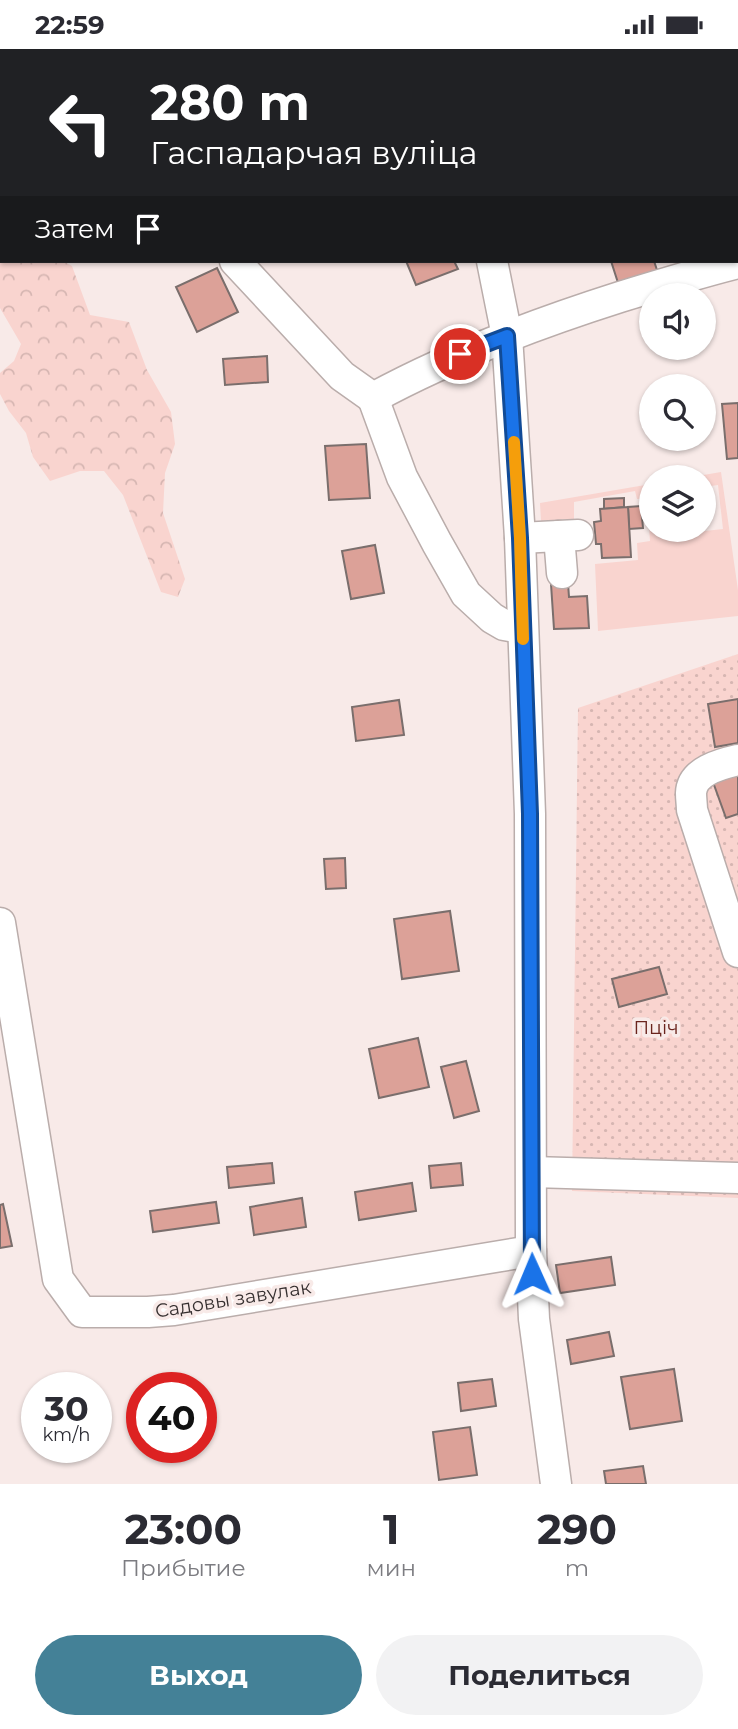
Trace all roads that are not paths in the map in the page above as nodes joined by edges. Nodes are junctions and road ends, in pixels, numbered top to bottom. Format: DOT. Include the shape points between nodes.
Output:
graph roads {
  1 [pos="237,263"];
  2 [pos="492,263"];
  3 [pos="738,263"];
  4 [pos="507,336"];
  5 [pos="373,398"];
  6 [pos="520,538"];
  7 [pos="562,573"];
  8 [pos="522,628"];
  9 [pos="738,760"];
  10 [pos="0,923"];
  11 [pos="738,952"];
  12 [pos="531,1172"];
  13 [pos="738,1178"];
  14 [pos="531,1251"];
  15 [pos="556,1484"];
  1 -- 5 [label="street" via="342,376"];
  2 -- 4 [label="street"];
  3 -- 4 [label="street"];
  4 -- 5 [label="street"];
  4 -- 6 [label="street"];
  5 -- 8 [label="street" via="402,477 466,594 492,618"];
  6 -- 7 [label="street" via="569,536"];
  6 -- 8 [label="street"];
  8 -- 12 [label="street" via="530,814"];
  9 -- 11 [label="street" via="719,764 696,778 691,791 692,810"];
  10 -- 14 [label="street, Садовы завулак" via="58,1279 82,1313 174,1310"];
  12 -- 13 [label="street"];
  12 -- 14 [label="street"];
  14 -- 15 [label="street" via="534,1319"];
}
